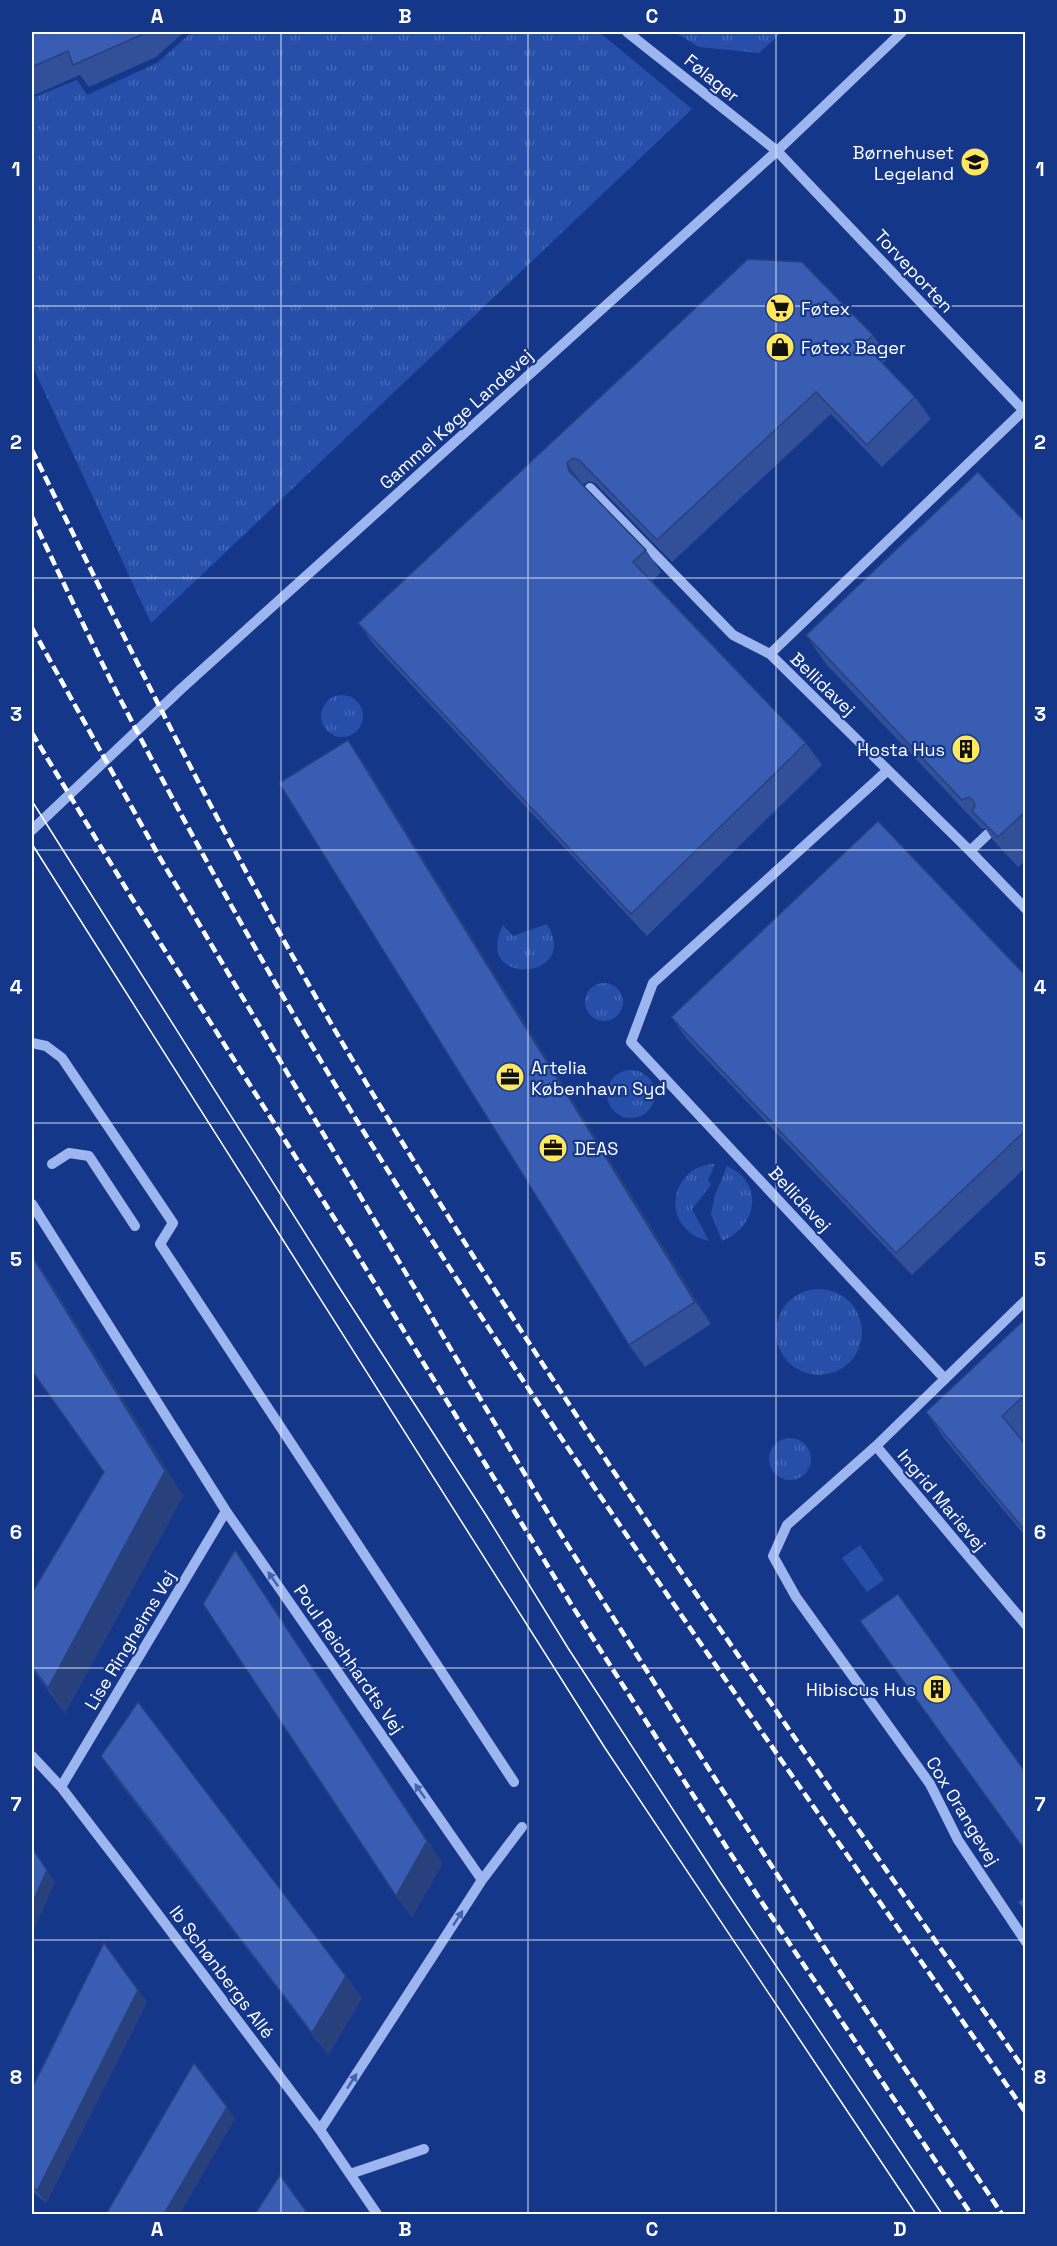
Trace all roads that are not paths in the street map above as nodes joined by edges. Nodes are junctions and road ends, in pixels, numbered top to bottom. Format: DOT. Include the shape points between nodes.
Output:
graph roads {
  1 [pos="627,32"];
  2 [pos="902,32"];
  3 [pos="777,151"];
  4 [pos="1024,412"];
  5 [pos="590,488"];
  6 [pos="770,654"];
  7 [pos="888,770"];
  8 [pos="32,830"];
  9 [pos="988,834"];
  10 [pos="970,851"];
  11 [pos="1026,909"];
  12 [pos="32,1043"];
  13 [pos="52,1164"];
  14 [pos="32,1204"];
  15 [pos="135,1226"];
  16 [pos="1026,1300"];
  17 [pos="945,1379"];
  18 [pos="876,1446"];
  19 [pos="226,1511"];
  20 [pos="1026,1625"];
  21 [pos="32,1757"];
  22 [pos="514,1782"];
  23 [pos="61,1787"];
  24 [pos="522,1827"];
  25 [pos="482,1881"];
  26 [pos="1026,1942"];
  27 [pos="320,2130"];
  28 [pos="424,2149"];
  29 [pos="350,2174"];
  30 [pos="377,2214"];
  1 -- 3 [label="street, Følager"];
  2 -- 3 [label="street, Gammel Køge Landevej"];
  3 -- 4 [label="street, Torveporten"];
  3 -- 8 [label="street, Gammel Køge Landevej" via="181,689"];
  4 -- 6 [label="street, Bellidavej"];
  5 -- 6 [label="street" via="733,635"];
  6 -- 7 [label="street, Bellidavej"];
  7 -- 10 [label="street, Bellidavej"];
  7 -- 17 [label="street, Bellidavej" via="652,983 631,1042"];
  9 -- 10 [label="street"];
  10 -- 11 [label="street, Bellidavej"];
  12 -- 22 [label="street" via="46,1046 62,1058 173,1223 160,1244"];
  13 -- 15 [label="street" via="69,1153 89,1156"];
  14 -- 19 [label="street, Poul Reichhardts Vej"];
  16 -- 17 [label="street, Ingrid Marievej"];
  17 -- 18 [label="street, Ingrid Marievej"];
  18 -- 20 [label="street, Ingrid Marievej"];
  18 -- 26 [label="street, Cox Orangevej" via="787,1525 774,1556 796,1597 930,1784 958,1840"];
  19 -- 23 [label="street, Lise Ringheims Vej"];
  25 -- 19 [label="street, Poul Reichhardts Vej, one-way"];
  21 -- 23 [label="street, Ib Schønbergs Allé"];
  23 -- 27 [label="street, Ib Schønbergs Allé"];
  24 -- 25 [label="street"];
  27 -- 25 [label="street, one-way"];
  27 -- 29 [label="street, Ib Schønbergs Allé"];
  28 -- 29 [label="street"];
  29 -- 30 [label="street, Ib Schønbergs Allé"];
}
